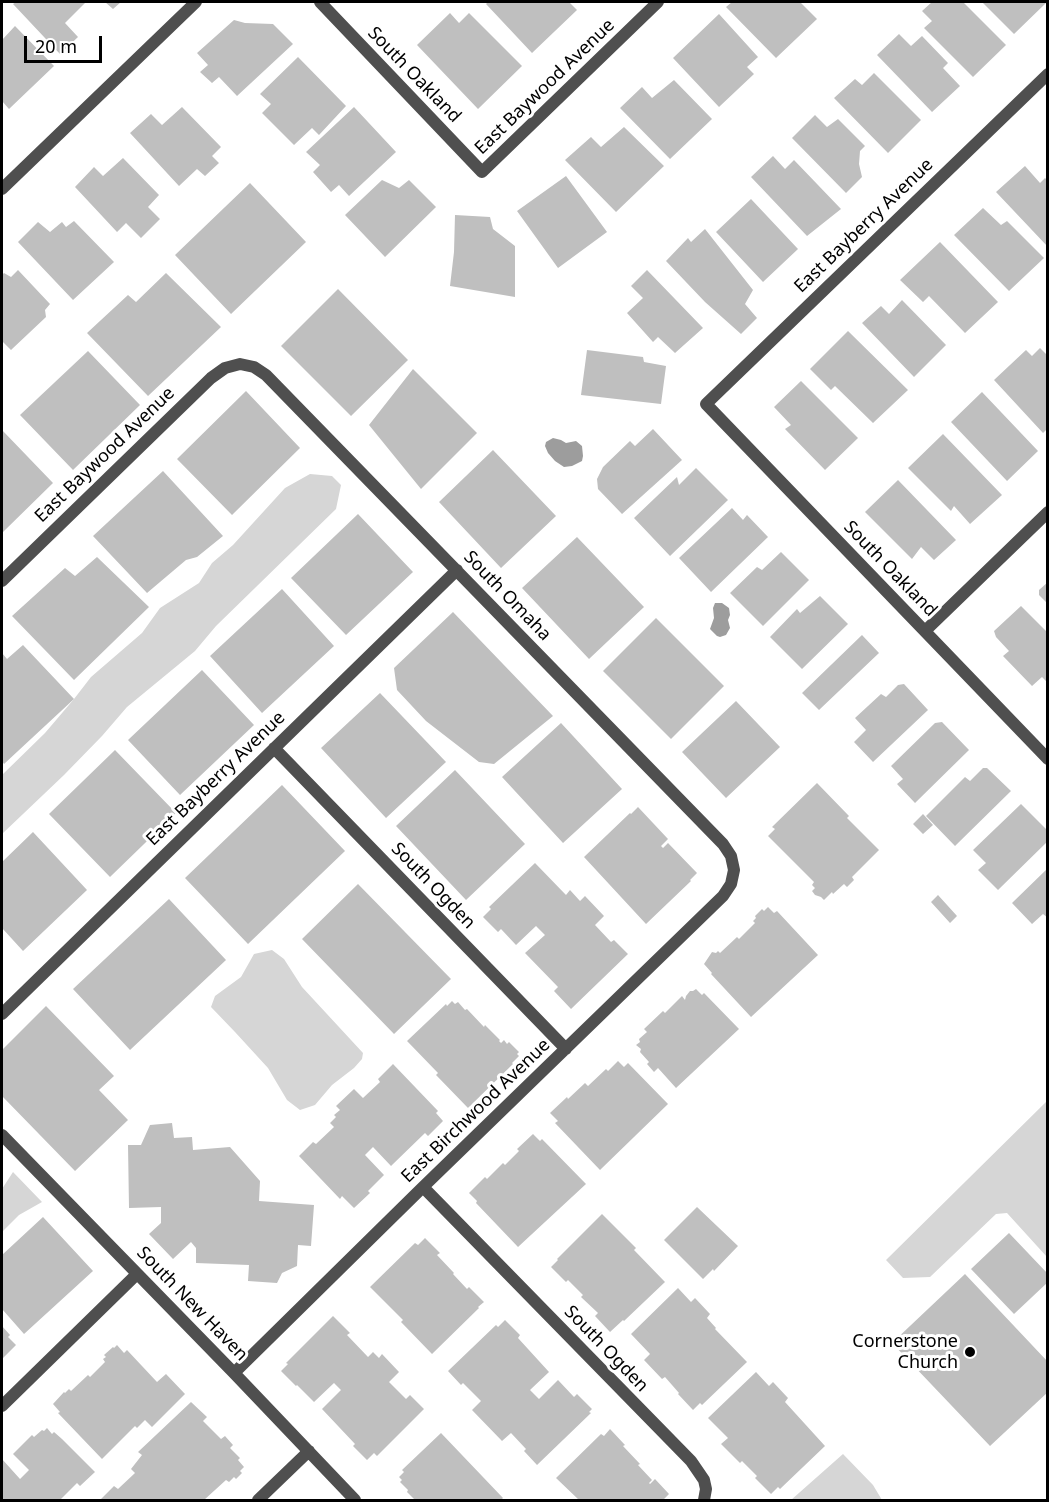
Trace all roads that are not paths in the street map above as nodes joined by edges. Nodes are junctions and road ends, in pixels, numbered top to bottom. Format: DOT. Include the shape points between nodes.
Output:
graph roads {
  1 [pos="196,2"];
  2 [pos="320,2"];
  3 [pos="658,2"];
  4 [pos="1047,74"];
  5 [pos="482,172"];
  6 [pos="2,189"];
  7 [pos="240,364"];
  8 [pos="706,404"];
  9 [pos="1047,512"];
  10 [pos="457,570"];
  11 [pos="2,581"];
  12 [pos="925,631"];
  13 [pos="274,748"];
  14 [pos="1047,759"];
  15 [pos="734,870"];
  16 [pos="2,1014"];
  17 [pos="566,1049"];
  18 [pos="2,1135"];
  19 [pos="423,1187"];
  20 [pos="137,1274"];
  21 [pos="234,1373"];
  22 [pos="2,1406"];
  23 [pos="309,1451"];
  24 [pos="705,1495"];
  25 [pos="258,1500"];
  26 [pos="355,1500"];
  1 -- 6 [label="street"];
  2 -- 5 [label="street, South Oakland"];
  3 -- 5 [label="street, East Baywood Avenue"];
  4 -- 8 [label="street, East Bayberry Avenue"];
  7 -- 10 [label="street, South Omaha" via="254,366 266,375"];
  7 -- 11 [label="street, East Baywood Avenue" via="211,378"];
  8 -- 12 [label="street, South Oakland"];
  9 -- 12 [label="street"];
  10 -- 13 [label="street, East Bayberry Avenue"];
  10 -- 15 [label="street, South Omaha" via="723,844"];
  12 -- 14 [label="street, South Oakland"];
  13 -- 16 [label="street, East Bayberry Avenue"];
  13 -- 17 [label="street, South Ogden"];
  15 -- 17 [label="street, East Birchwood Avenue" via="723,896"];
  17 -- 19 [label="street, East Birchwood Avenue"];
  18 -- 20 [label="street, South New Haven"];
  19 -- 21 [label="street, East Birchwood Avenue"];
  19 -- 24 [label="street, South Ogden" via="691,1461 704,1480"];
  20 -- 21 [label="street, South New Haven"];
  20 -- 22 [label="street"];
  21 -- 23 [label="street, South New Haven"];
  23 -- 25 [label="street"];
  23 -- 26 [label="street, South New Haven"];
}
